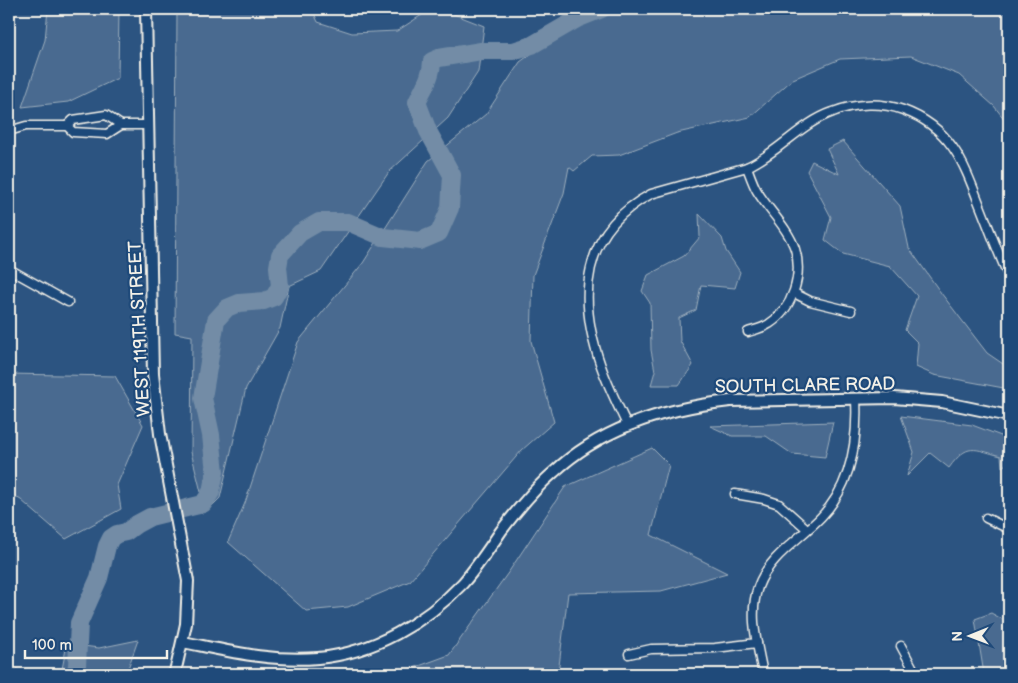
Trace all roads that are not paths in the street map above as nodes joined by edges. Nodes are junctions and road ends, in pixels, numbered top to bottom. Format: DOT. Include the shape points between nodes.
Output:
graph roads {
  1 [pos="146,9"];
  2 [pos="121,125"];
  3 [pos="148,125"];
  4 [pos="67,126"];
  5 [pos="9,131"];
  6 [pos="747,167"];
  7 [pos="9,269"];
  8 [pos="1009,277"];
  9 [pos="794,293"];
  10 [pos="68,302"];
  11 [pos="851,311"];
  12 [pos="748,332"];
  13 [pos="856,399"];
  14 [pos="1009,416"];
  15 [pos="627,425"];
  16 [pos="736,494"];
  17 [pos="986,518"];
  18 [pos="807,529"];
  19 [pos="1009,530"];
  20 [pos="183,642"];
  21 [pos="757,642"];
  22 [pos="901,646"];
  23 [pos="629,654"];
  24 [pos="174,674"];
  25 [pos="763,674"];
  26 [pos="916,674"];
  1 -- 3 [label="street, WEST 119TH STREET"];
  2 -- 3 [label="street"];
  2 -- 4 [label="street" via="107,134 73,132"];
  2 -- 4 [label="street" via="106,115 73,120"];
  3 -- 20 [label="street, WEST 119TH STREET" via="153,374 160,434 188,581"];
  4 -- 5 [label="street" via="26,126"];
  6 -- 8 [label="street" via="769,156 816,120 832,112 849,107 883,105 909,112 940,132 964,164"];
  6 -- 9 [label="street" via="757,191 794,249 797,279"];
  6 -- 15 [label="street" via="651,194 621,214 600,243 588,280 590,316 600,366"];
  7 -- 10 [label="street"];
  9 -- 11 [label="street" via="810,301"];
  9 -- 12 [label="street" via="769,324"];
  13 -- 14 [label="street, SOUTH CLARE ROAD" via="942,402"];
  13 -- 15 [label="street, SOUTH CLARE ROAD" via="716,402 690,406"];
  13 -- 18 [label="street" via="850,464 842,488 821,517"];
  15 -- 20 [label="street, SOUTH CLARE ROAD" via="580,451 554,472 517,511 464,582 433,610 398,633 360,649 320,658 254,656"];
  16 -- 18 [label="street" via="779,504"];
  17 -- 19 [label="street"];
  18 -- 21 [label="street" via="779,554 766,570 758,588 753,619"];
  20 -- 24 [label="street, WEST 119TH STREET"];
  21 -- 23 [label="street" via="715,648 651,649"];
  21 -- 25 [label="street"];
  22 -- 26 [label="street"];
}
